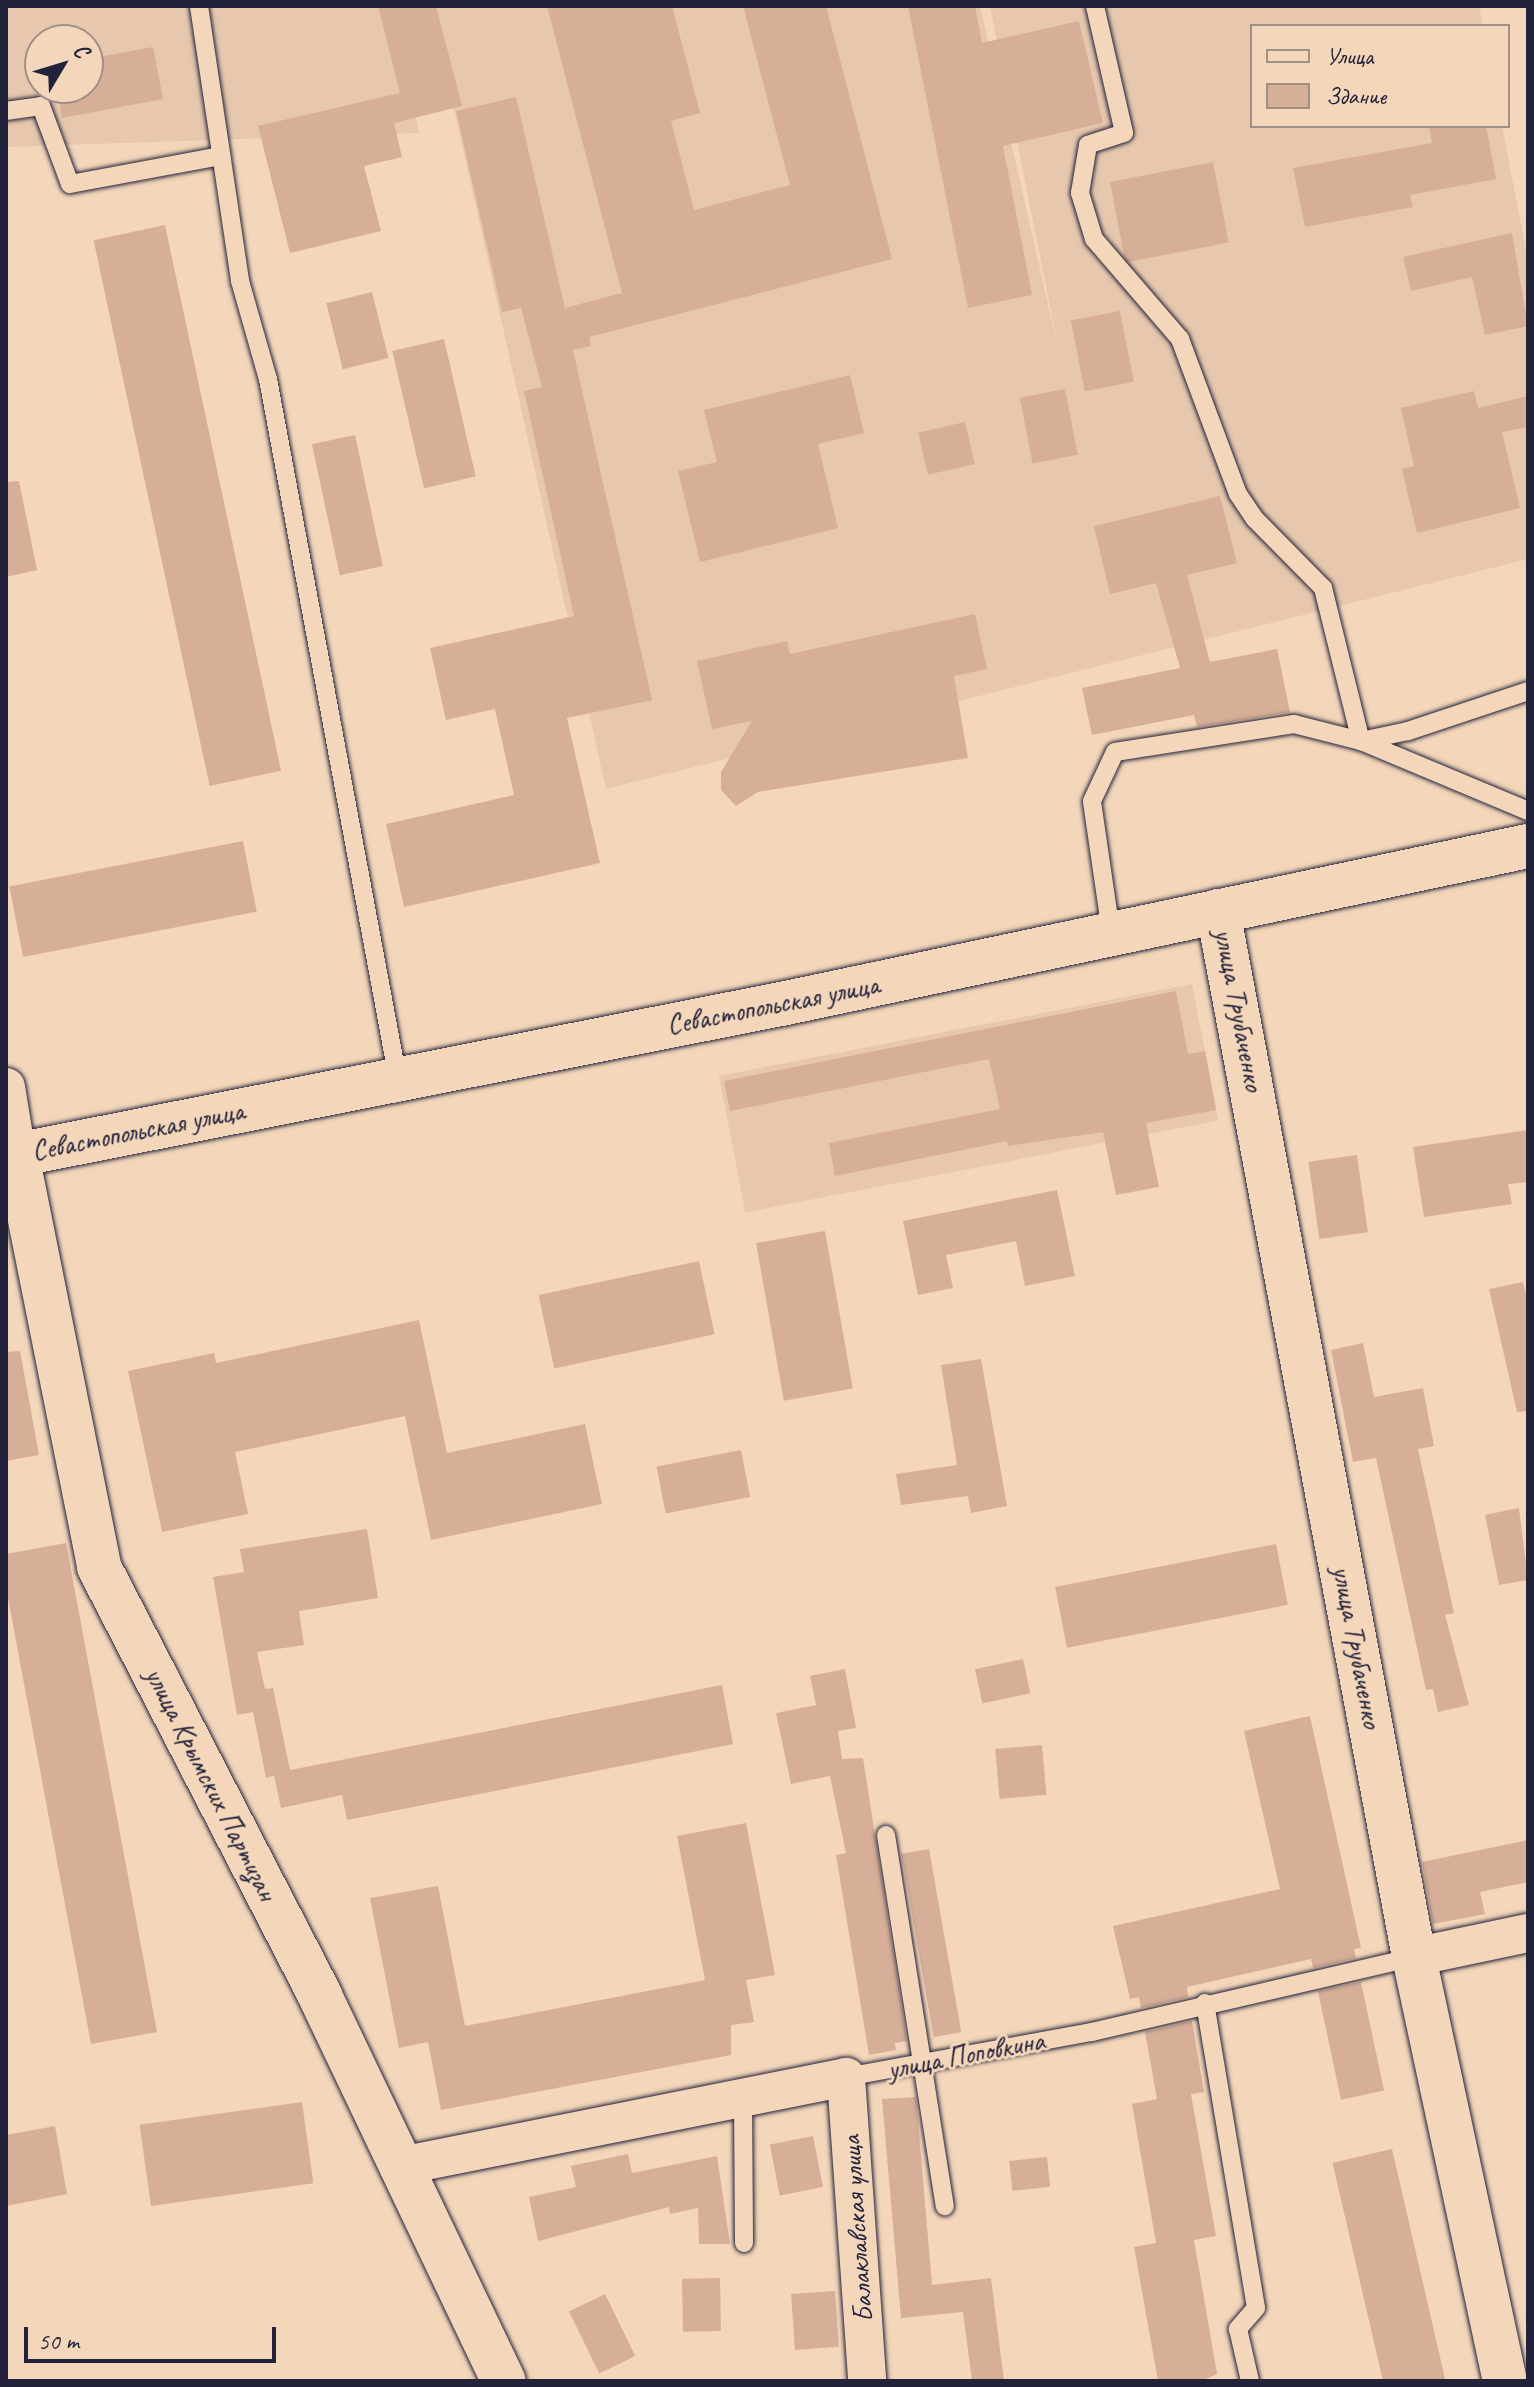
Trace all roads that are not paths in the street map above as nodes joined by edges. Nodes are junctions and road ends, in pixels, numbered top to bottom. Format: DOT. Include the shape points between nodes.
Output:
graph roads {
  1 [pos="199,6"];
  2 [pos="1095,6"];
  3 [pos="6,111"];
  4 [pos="221,156"];
  5 [pos="1528,691"];
  6 [pos="1361,741"];
  7 [pos="1528,811"];
  8 [pos="1528,846"];
  9 [pos="1218,911"];
  10 [pos="1111,932"];
  11 [pos="398,1080"];
  12 [pos="6,1087"];
  13 [pos="12,1156"];
  14 [pos="886,1835"];
  15 [pos="1528,1933"];
  16 [pos="1414,1957"];
  17 [pos="1205,2003"];
  18 [pos="922,2060"];
  19 [pos="846,2077"];
  20 [pos="743,2098"];
  21 [pos="401,2166"];
  22 [pos="945,2206"];
  23 [pos="744,2243"];
  24 [pos="504,2381"];
  25 [pos="867,2381"];
  26 [pos="1250,2381"];
  27 [pos="1505,2381"];
  1 -- 4 [label="lane"];
  2 -- 6 [label="lane" via="1124,133 1088,145 1080,193 1094,239 1180,339 1238,494 1255,519 1323,588"];
  3 -- 4 [label="lane" via="41,106 70,184"];
  4 -- 11 [label="lane" via="240,281 268,379"];
  5 -- 6 [label="lane"];
  6 -- 7 [label="lane"];
  6 -- 10 [label="lane" via="1294,724 1115,752 1092,801"];
  8 -- 9 [label="main road, Севастопольская улица"];
  9 -- 10 [label="main road, Севастопольская улица"];
  9 -- 16 [label="main road, улица Трубаченко"];
  10 -- 11 [label="main road, Севастопольская улица"];
  11 -- 13 [label="main road, Севастопольская улица"];
  12 -- 13 [label="street, Севастопольская улица"];
  13 -- 21 [label="main road, улица Крымских Партизан" via="99,1567 320,1996"];
  14 -- 18 [label="lane"];
  15 -- 16 [label="street, улица Поповкина"];
  16 -- 17 [label="lane, улица Поповкина"];
  16 -- 27 [label="main road, улица Трубаченко"];
  17 -- 18 [label="lane, улица Поповкина" via="1092,2032"];
  17 -- 26 [label="lane" via="1256,2308 1238,2329"];
  18 -- 19 [label="lane, улица Поповкина"];
  18 -- 22 [label="lane"];
  19 -- 20 [label="street, улица Поповкина"];
  19 -- 25 [label="street, Балаклавская улица"];
  20 -- 21 [label="street, улица Поповкина"];
  20 -- 23 [label="lane"];
  21 -- 24 [label="main road, улица Крымских Партизан"];
}
